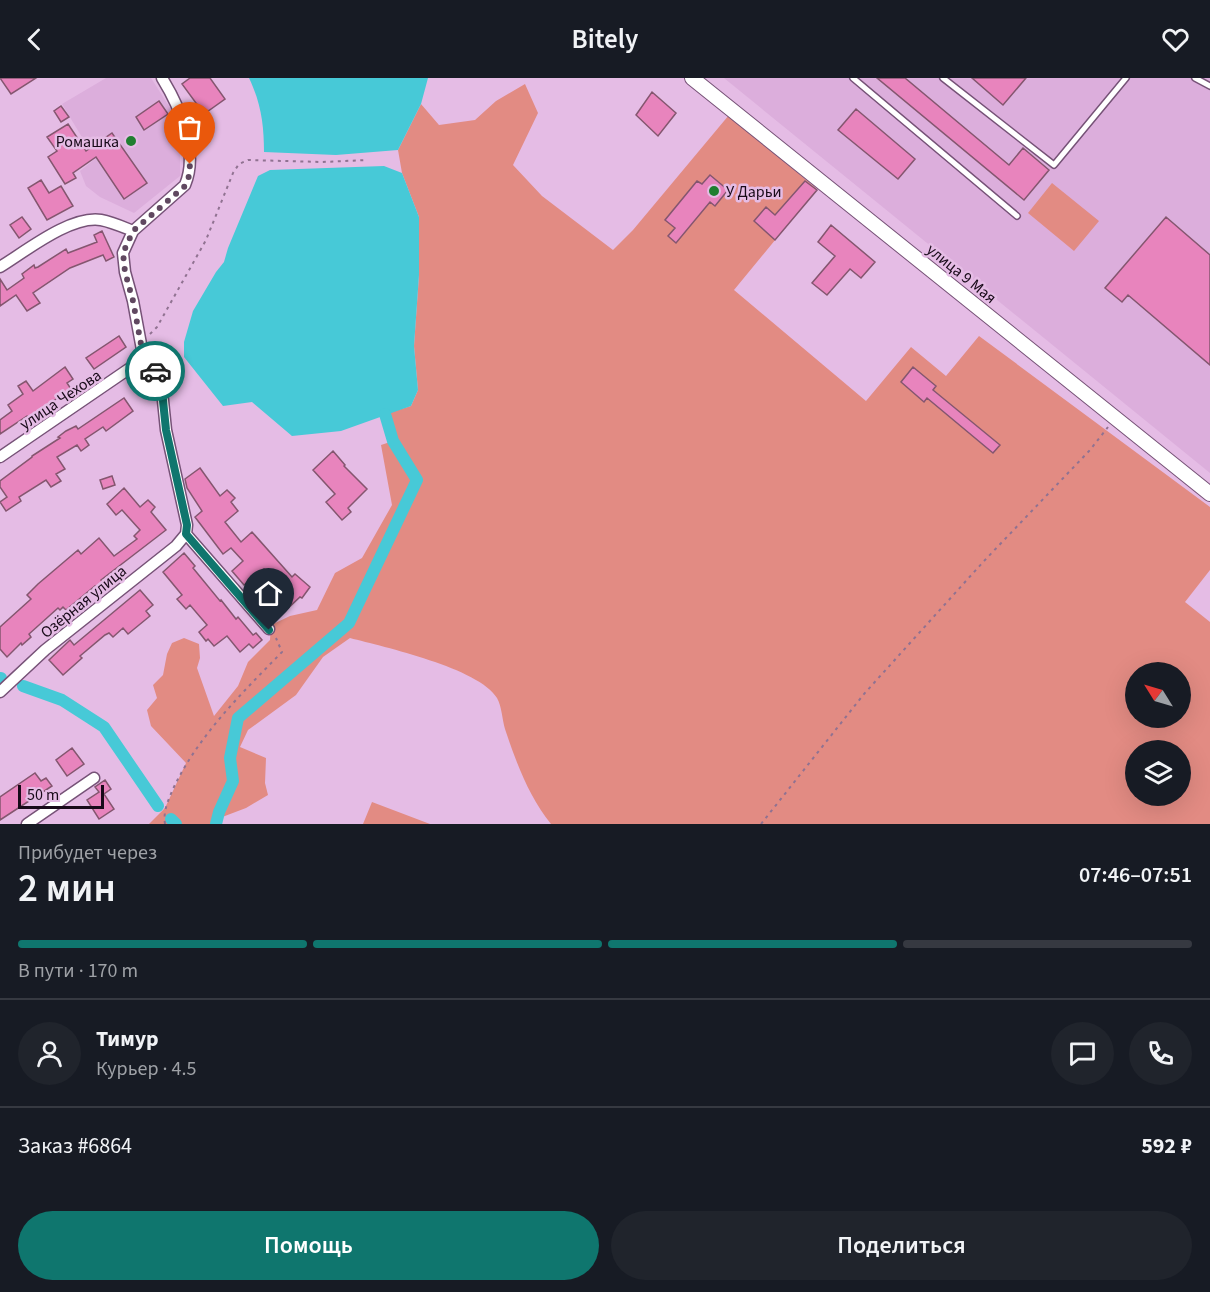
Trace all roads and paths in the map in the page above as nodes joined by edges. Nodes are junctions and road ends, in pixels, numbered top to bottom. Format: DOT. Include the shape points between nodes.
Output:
graph roads {
  1 [pos="162,78"];
  2 [pos="692,78"];
  3 [pos="854,78"];
  4 [pos="943,78"];
  5 [pos="1126,78"];
  6 [pos="1195,78"];
  7 [pos="1210,86"];
  8 [pos="367,160"];
  9 [pos="1017,216"];
  10 [pos="133,231"];
  11 [pos="0,267"];
  12 [pos="142,343"];
  13 [pos="143,355"];
  14 [pos="1116,418"];
  15 [pos="0,457"];
  16 [pos="1210,494"];
  17 [pos="186,534"];
  18 [pos="269,630"];
  19 [pos="0,692"];
  20 [pos="94,778"];
  21 [pos="27,824"];
  22 [pos="165,824"];
  23 [pos="761,824"];
  1 -- 10 [label="street" via="179,110 189,148 189,176 185,186"];
  2 -- 14 [label="street, улица 9 Мая"];
  3 -- 9 [label="lane"];
  4 -- 5 [label="lane" via="1054,165"];
  6 -- 7 [label="lane"];
  8 -- 12 [label="path" via="248,160 239,164 206,240 157,327"];
  10 -- 11 [label="street" via="101,220 82,220"];
  10 -- 12 [label="street" via="123,253"];
  12 -- 13 [label="street"];
  13 -- 15 [label="street, улица Чехова" via="136,364"];
  13 -- 17 [label="street" via="161,381"];
  14 -- 16 [label="street, улица 9 Мая"];
  14 -- 23 [label="path" via="864,694"];
  17 -- 18 [label="street"];
  17 -- 19 [label="street, Озёрная улица"];
  18 -- 22 [label="path" via="282,652 233,701 186,763 165,808"];
  20 -- 21 [label="street"];
}
